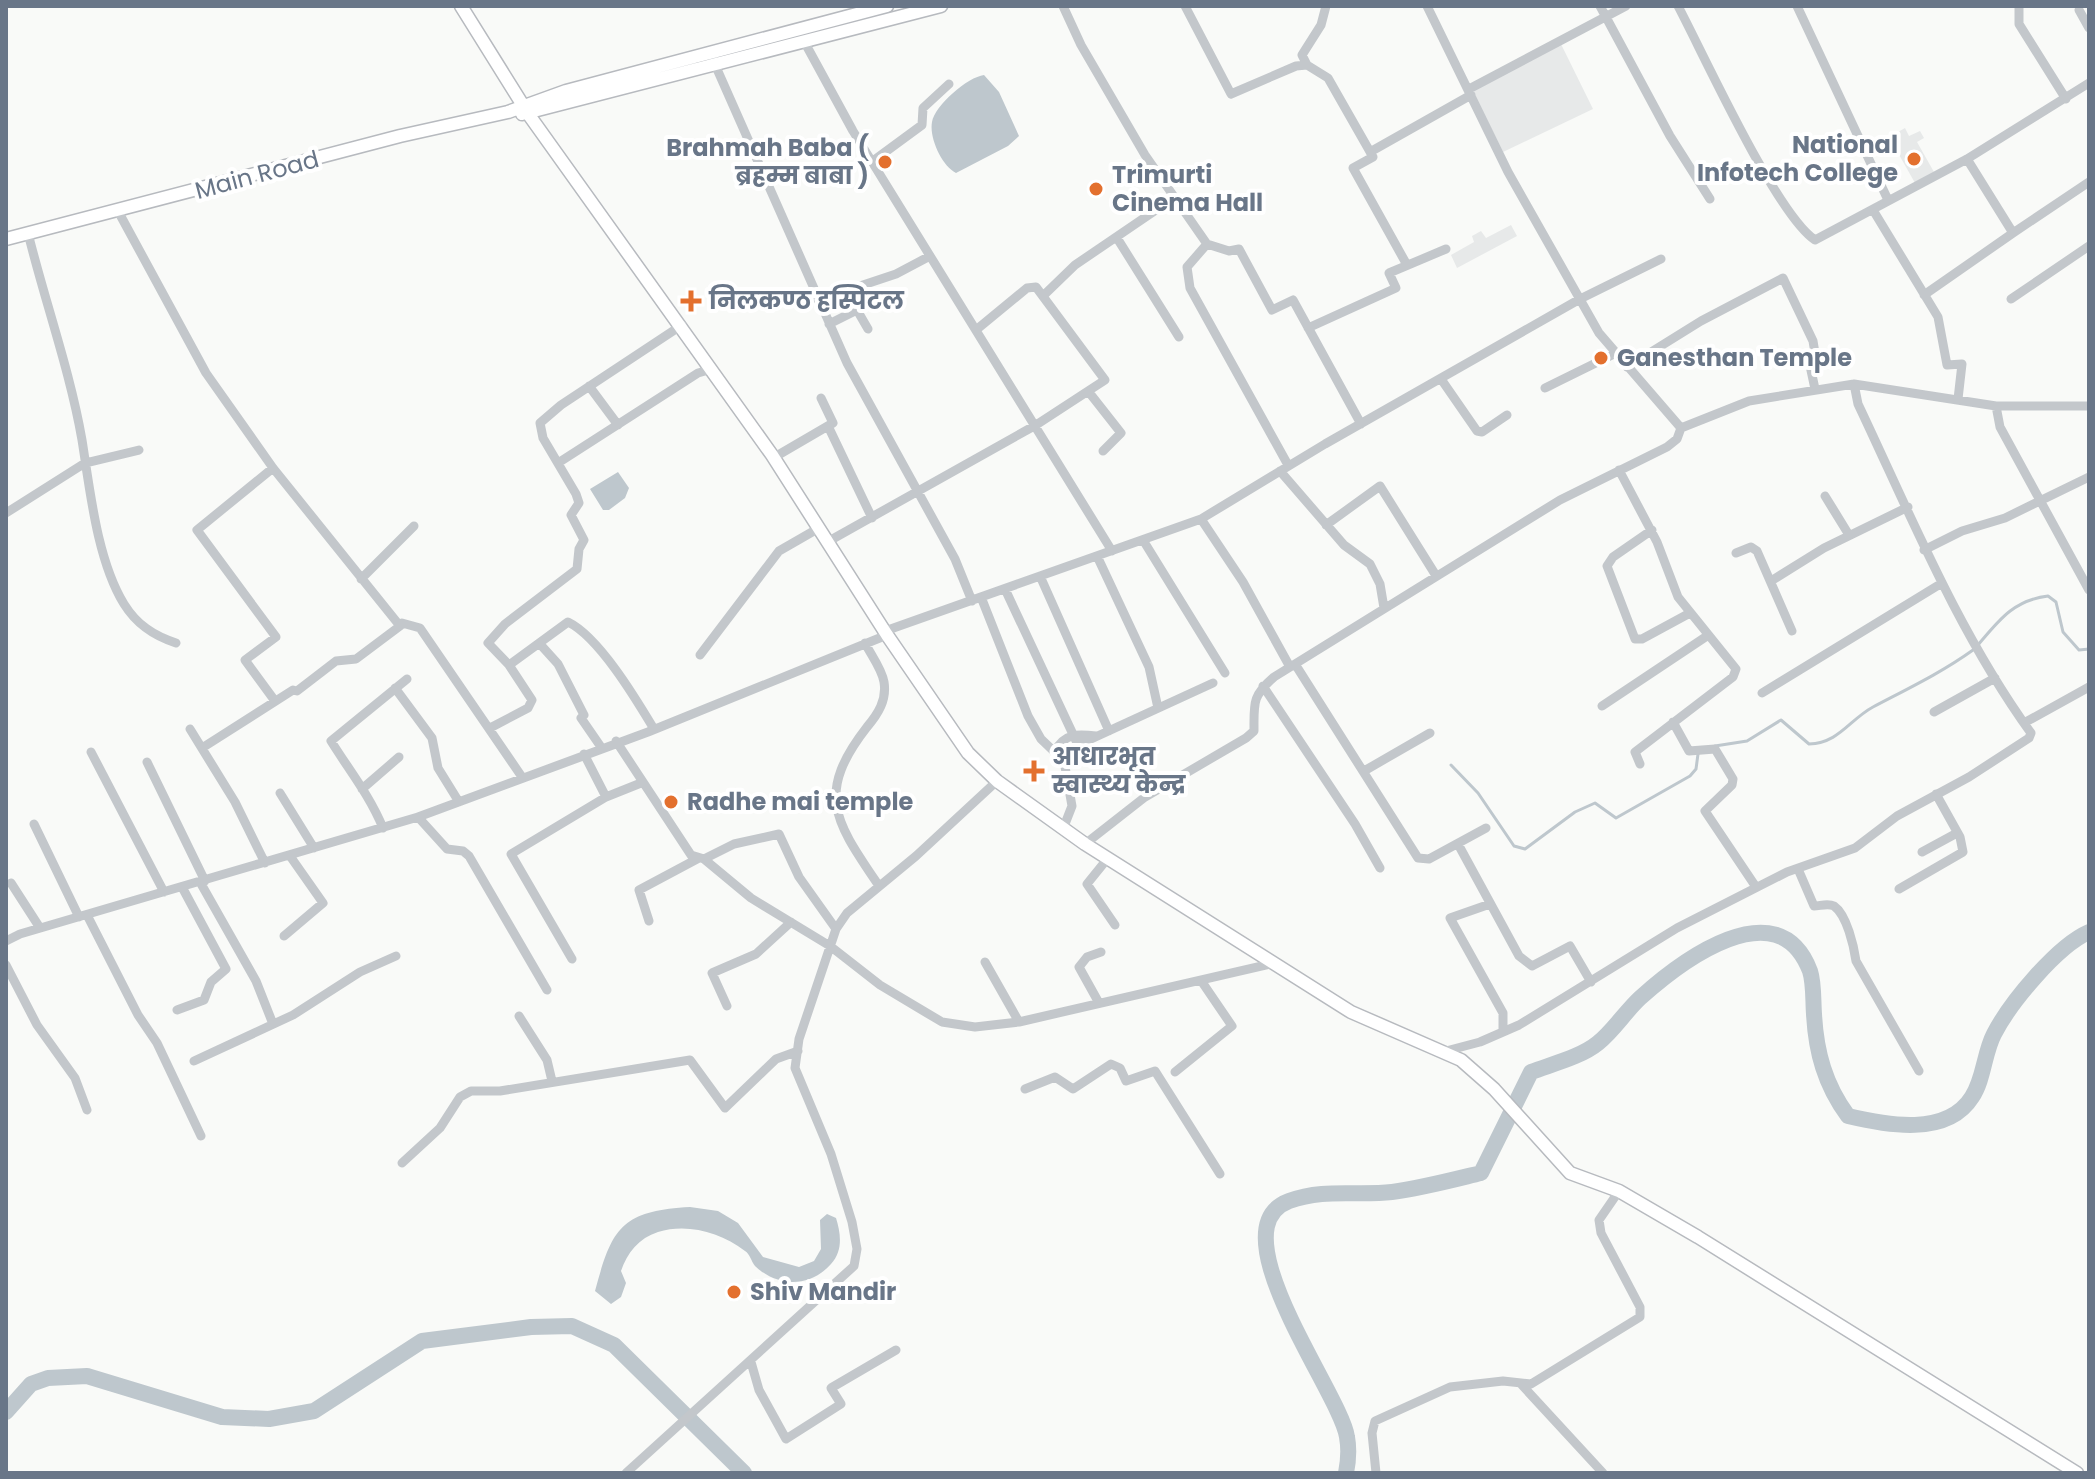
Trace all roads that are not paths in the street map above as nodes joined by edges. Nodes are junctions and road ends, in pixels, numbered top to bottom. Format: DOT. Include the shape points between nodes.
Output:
graph roads {
  1 [pos="461,6"];
  2 [pos="887,6"];
  3 [pos="941,6"];
  4 [pos="1063,6"];
  5 [pos="1185,6"];
  6 [pos="1326,6"];
  7 [pos="1427,6"];
  8 [pos="1600,6"];
  9 [pos="1626,6"];
  10 [pos="1678,6"];
  11 [pos="1797,6"];
  12 [pos="2019,6"];
  13 [pos="908,10"];
  14 [pos="2079,10"];
  15 [pos="1606,16"];
  16 [pos="2089,28"];
  17 [pos="805,43"];
  18 [pos="712,59"];
  19 [pos="1307,65"];
  20 [pos="2089,83"];
  21 [pos="949,84"];
  22 [pos="1470,92"];
  23 [pos="2066,99"];
  24 [pos="526,110"];
  25 [pos="1370,152"];
  26 [pos="1967,159"];
  27 [pos="873,161"];
  28 [pos="2089,182"];
  29 [pos="1175,197"];
  30 [pos="1710,199"];
  31 [pos="1888,200"];
  32 [pos="1873,210"];
  33 [pos="118,211"];
  34 [pos="28,233"];
  35 [pos="2013,233"];
  36 [pos="1117,238"];
  37 [pos="6,239"];
  38 [pos="1207,244"];
  39 [pos="2089,246"];
  40 [pos="1446,249"];
  41 [pos="930,256"];
  42 [pos="1661,259"];
  43 [pos="1407,265"];
  44 [pos="1044,295"];
  45 [pos="1924,295"];
  46 [pos="1580,299"];
  47 [pos="2011,299"];
  48 [pos="818,300"];
  49 [pos="829,324"];
  50 [pos="682,325"];
  51 [pos="1308,328"];
  52 [pos="868,329"];
  53 [pos="976,330"];
  54 [pos="1179,337"];
  55 [pos="1614,354"];
  56 [pos="1627,367"];
  57 [pos="712,369"];
  58 [pos="1441,379"];
  59 [pos="1854,384"];
  60 [pos="589,386"];
  61 [pos="1545,388"];
  62 [pos="1815,389"];
  63 [pos="1088,391"];
  64 [pos="821,398"];
  65 [pos="1958,399"];
  66 [pos="1996,406"];
  67 [pos="2089,406"];
  68 [pos="1507,415"];
  69 [pos="1361,424"];
  70 [pos="618,425"];
  71 [pos="1036,425"];
  72 [pos="828,426"];
  73 [pos="1681,428"];
  74 [pos="139,450"];
  75 [pos="1103,451"];
  76 [pos="773,458"];
  77 [pos="85,463"];
  78 [pos="558,463"];
  79 [pos="273,468"];
  80 [pos="1284,468"];
  81 [pos="1619,470"];
  82 [pos="2089,477"];
  83 [pos="919,492"];
  84 [pos="1825,496"];
  85 [pos="2042,500"];
  86 [pos="1908,507"];
  87 [pos="6,513"];
  88 [pos="872,518"];
  89 [pos="1201,519"];
  90 [pos="1326,525"];
  91 [pos="414,526"];
  92 [pos="819,528"];
  93 [pos="1652,530"];
  94 [pos="1849,535"];
  95 [pos="1143,540"];
  96 [pos="829,541"];
  97 [pos="1924,550"];
  98 [pos="1112,551"];
  99 [pos="1736,553"];
  100 [pos="1097,556"];
  101 [pos="1435,574"];
  102 [pos="1040,576"];
  103 [pos="361,579"];
  104 [pos="1771,581"];
  105 [pos="1942,583"];
  106 [pos="1005,589"];
  107 [pos="2089,590"];
  108 [pos="976,599"];
  109 [pos="1384,608"];
  110 [pos="1690,613"];
  111 [pos="400,626"];
  112 [pos="1792,631"];
  113 [pos="886,633"];
  114 [pos="1707,636"];
  115 [pos="176,643"];
  116 [pos="539,643"];
  117 [pos="865,643"];
  118 [pos="700,655"];
  119 [pos="509,665"];
  120 [pos="1293,666"];
  121 [pos="1225,673"];
  122 [pos="1995,678"];
  123 [pos="407,679"];
  124 [pos="1213,683"];
  125 [pos="1263,686"];
  126 [pos="2089,687"];
  127 [pos="395,688"];
  128 [pos="1762,693"];
  129 [pos="275,701"];
  130 [pos="1602,706"];
  131 [pos="1158,708"];
  132 [pos="1934,712"];
  133 [pos="1673,722"];
  134 [pos="2024,723"];
  135 [pos="490,728"];
  136 [pos="190,729"];
  137 [pos="654,729"];
  138 [pos="1109,731"];
  139 [pos="1430,733"];
  140 [pos="1075,734"];
  141 [pos="1096,736"];
  142 [pos="616,741"];
  143 [pos="1078,745"];
  144 [pos="601,747"];
  145 [pos="202,748"];
  146 [pos="1055,751"];
  147 [pos="91,752"];
  148 [pos="584,754"];
  149 [pos="399,757"];
  150 [pos="1064,761"];
  151 [pos="147,762"];
  152 [pos="1640,764"];
  153 [pos="1364,771"];
  154 [pos="522,777"];
  155 [pos="997,781"];
  156 [pos="641,783"];
  157 [pos="362,789"];
  158 [pos="280,793"];
  159 [pos="1936,794"];
  160 [pos="835,796"];
  161 [pos="606,797"];
  162 [pos="459,802"];
  163 [pos="787,802"];
  164 [pos="418,817"];
  165 [pos="34,824"];
  166 [pos="383,828"];
  167 [pos="1486,828"];
  168 [pos="1063,829"];
  169 [pos="1957,833"];
  170 [pos="1085,844"];
  171 [pos="1458,844"];
  172 [pos="314,848"];
  173 [pos="1922,852"];
  174 [pos="290,856"];
  175 [pos="1108,858"];
  176 [pos="701,859"];
  177 [pos="265,863"];
  178 [pos="1380,868"];
  179 [pos="1798,869"];
  180 [pos="202,882"];
  181 [pos="11,883"];
  182 [pos="879,886"];
  183 [pos="182,887"];
  184 [pos="1756,887"];
  185 [pos="1899,889"];
  186 [pos="164,892"];
  187 [pos="1490,904"];
  188 [pos="83,916"];
  189 [pos="649,921"];
  190 [pos="791,922"];
  191 [pos="1115,925"];
  192 [pos="40,928"];
  193 [pos="836,929"];
  194 [pos="284,936"];
  195 [pos="6,941"];
  196 [pos="830,946"];
  197 [pos="1101,952"];
  198 [pos="396,956"];
  199 [pos="572,959"];
  200 [pos="985,962"];
  201 [pos="1275,963"];
  202 [pos="6,965"];
  203 [pos="1202,982"];
  204 [pos="1591,982"];
  205 [pos="547,990"];
  206 [pos="1099,1003"];
  207 [pos="727,1006"];
  208 [pos="177,1010"];
  209 [pos="519,1016"];
  210 [pos="1019,1022"];
  211 [pos="273,1024"];
  212 [pos="1503,1031"];
  213 [pos="798,1051"];
  214 [pos="1446,1051"];
  215 [pos="194,1061"];
  216 [pos="1919,1071"];
  217 [pos="1175,1072"];
  218 [pos="552,1081"];
  219 [pos="1025,1089"];
  220 [pos="87,1110"];
  221 [pos="201,1136"];
  222 [pos="402,1163"];
  223 [pos="1220,1174"];
  224 [pos="1619,1191"];
  225 [pos="896,1350"];
  226 [pos="751,1362"];
  227 [pos="1521,1384"];
  228 [pos="626,1473"];
  229 [pos="1376,1473"];
  230 [pos="1603,1473"];
  231 [pos="2077,1473"];
  1 -- 24 [label="main road"];
  2 -- 18 [label="main road, Main Road"];
  3 -- 13 [label="main road, Main Road"];
  4 -- 29 [label="street" via="1114,103"];
  5 -- 19 [label="street" via="1231,94"];
  6 -- 19 [label="street" via="1302,55"];
  7 -- 22 [label="street"];
  8 -- 15 [label="street"];
  9 -- 15 [label="street"];
  10 -- 32 [label="street" via="1754,152 1807,235 1815,240"];
  11 -- 31 [label="street"];
  12 -- 23 [label="street" via="2019,24"];
  13 -- 17 [label="main road, Main Road"];
  14 -- 16 [label="street"];
  15 -- 22 [label="street"];
  15 -- 30 [label="street"];
  17 -- 18 [label="main road, Main Road"];
  17 -- 27 [label="street"];
  18 -- 24 [label="main road, Main Road"];
  18 -- 48 [label="street"];
  19 -- 25 [label="street" via="1328,78"];
  20 -- 23 [label="street"];
  21 -- 27 [label="street" via="923,108 922,125"];
  22 -- 25 [label="street"];
  22 -- 46 [label="street"];
  23 -- 26 [label="street"];
  24 -- 33 [label="main road, Main Road" via="400,136"];
  24 -- 50 [label="main road"];
  25 -- 43 [label="street" via="1373,157 1353,168"];
  26 -- 31 [label="street"];
  26 -- 35 [label="street"];
  27 -- 41 [label="street"];
  28 -- 35 [label="street"];
  29 -- 36 [label="street"];
  29 -- 38 [label="street"];
  31 -- 32 [label="street"];
  32 -- 45 [label="street"];
  33 -- 34 [label="main road, Main Road"];
  33 -- 79 [label="street" via="206,373"];
  34 -- 37 [label="main road, Main Road"];
  34 -- 77 [label="street"];
  35 -- 45 [label="street"];
  36 -- 44 [label="street" via="1075,265"];
  36 -- 54 [label="street"];
  38 -- 51 [label="street" via="1239,249 1272,310 1293,300"];
  38 -- 80 [label="street" via="1187,267 1190,288"];
  39 -- 47 [label="street"];
  40 -- 43 [label="street"];
  41 -- 48 [label="street" via="896,274"];
  41 -- 53 [label="street"];
  42 -- 46 [label="street"];
  43 -- 51 [label="street" via="1389,273 1396,288"];
  44 -- 53 [label="street" via="1036,287 1027,288"];
  44 -- 63 [label="street" via="1105,380"];
  45 -- 65 [label="street" via="1938,317 1947,365 1962,364"];
  46 -- 55 [label="street"];
  46 -- 58 [label="street"];
  48 -- 49 [label="street"];
  49 -- 52 [label="street" via="857,310"];
  49 -- 83 [label="street"];
  50 -- 57 [label="main road"];
  50 -- 60 [label="street"];
  51 -- 69 [label="street"];
  53 -- 71 [label="street"];
  55 -- 56 [label="street"];
  55 -- 61 [label="street"];
  56 -- 62 [label="street" via="1783,278 1813,341 1815,353 1809,361"];
  56 -- 73 [label="street"];
  57 -- 70 [label="street"];
  57 -- 76 [label="main road"];
  58 -- 68 [label="street" via="1477,431"];
  58 -- 69 [label="street"];
  59 -- 62 [label="street"];
  59 -- 65 [label="street"];
  59 -- 86 [label="street" via="1858,404"];
  60 -- 70 [label="street"];
  60 -- 78 [label="street" via="540,423"];
  62 -- 73 [label="street" via="1749,401"];
  63 -- 71 [label="street"];
  63 -- 75 [label="street" via="1121,433"];
  64 -- 72 [label="street" via="833,423"];
  65 -- 66 [label="street"];
  66 -- 67 [label="street"];
  66 -- 85 [label="street" via="2000,427"];
  69 -- 80 [label="street"];
  70 -- 78 [label="street"];
  71 -- 83 [label="street"];
  71 -- 98 [label="street"];
  72 -- 76 [label="street"];
  72 -- 88 [label="street"];
  73 -- 81 [label="street" via="1667,447"];
  74 -- 77 [label="street"];
  76 -- 92 [label="main road"];
  77 -- 87 [label="street"];
  77 -- 115 [label="street" via="92,511 124,605 153,635"];
  78 -- 119 [label="street" via="579,503 571,515 584,540 577,569 488,643"];
  79 -- 103 [label="street"];
  79 -- 129 [label="street" via="197,530 276,637 245,660"];
  80 -- 89 [label="street"];
  80 -- 90 [label="street"];
  81 -- 93 [label="street"];
  81 -- 101 [label="street"];
  82 -- 85 [label="street"];
  83 -- 88 [label="street"];
  83 -- 108 [label="street"];
  84 -- 94 [label="street"];
  85 -- 97 [label="street"];
  85 -- 107 [label="street"];
  86 -- 94 [label="street"];
  86 -- 97 [label="street"];
  88 -- 96 [label="street"];
  89 -- 95 [label="street"];
  89 -- 120 [label="street"];
  90 -- 101 [label="street" via="1380,486"];
  90 -- 109 [label="street" via="1370,564"];
  91 -- 103 [label="street"];
  92 -- 96 [label="main road"];
  92 -- 118 [label="street" via="779,551"];
  93 -- 110 [label="street" via="1678,597"];
  93 -- 110 [label="street" via="1607,566 1635,639"];
  94 -- 104 [label="street"];
  95 -- 98 [label="street"];
  95 -- 121 [label="street"];
  96 -- 113 [label="main road"];
  97 -- 105 [label="street"];
  98 -- 100 [label="street"];
  99 -- 104 [label="street" via="1755,548"];
  100 -- 102 [label="street"];
  100 -- 131 [label="street" via="1149,667"];
  101 -- 109 [label="street"];
  102 -- 106 [label="street"];
  102 -- 138 [label="street"];
  103 -- 111 [label="street"];
  104 -- 112 [label="street"];
  105 -- 122 [label="street"];
  105 -- 128 [label="street"];
  106 -- 108 [label="street"];
  106 -- 140 [label="street"];
  108 -- 113 [label="street"];
  108 -- 146 [label="street" via="1028,716"];
  109 -- 120 [label="street"];
  110 -- 114 [label="street"];
  111 -- 129 [label="street" via="356,659 336,661"];
  111 -- 135 [label="street" via="420,628"];
  113 -- 117 [label="street"];
  113 -- 155 [label="main road" via="968,753"];
  114 -- 130 [label="street"];
  114 -- 133 [label="street" via="1736,674"];
  116 -- 119 [label="street"];
  116 -- 137 [label="street" via="571,623 613,669"];
  116 -- 144 [label="street" via="558,664 581,718"];
  117 -- 137 [label="street"];
  117 -- 160 [label="street" via="884,680 884,695 879,711 840,766"];
  119 -- 135 [label="street" via="532,700 528,708"];
  120 -- 125 [label="street"];
  120 -- 153 [label="street"];
  122 -- 132 [label="street"];
  122 -- 134 [label="street"];
  123 -- 127 [label="street"];
  124 -- 131 [label="street"];
  125 -- 170 [label="street" via="1254,700 1254,731 1145,797"];
  125 -- 178 [label="street"];
  126 -- 134 [label="street"];
  127 -- 157 [label="street" via="331,741"];
  127 -- 162 [label="street" via="432,738 438,768"];
  129 -- 145 [label="street"];
  131 -- 138 [label="street"];
  133 -- 152 [label="street" via="1635,752"];
  133 -- 184 [label="street" via="1689,751 1715,749 1733,779 1705,811"];
  134 -- 159 [label="street" via="2031,733 2025,743"];
  135 -- 154 [label="street"];
  136 -- 145 [label="street"];
  137 -- 142 [label="street"];
  138 -- 141 [label="street"];
  139 -- 153 [label="street"];
  140 -- 141 [label="street"];
  140 -- 143 [label="street"];
  140 -- 146 [label="street"];
  141 -- 143 [label="street"];
  142 -- 144 [label="street"];
  142 -- 156 [label="street"];
  143 -- 150 [label="street"];
  144 -- 148 [label="street"];
  145 -- 177 [label="street"];
  146 -- 150 [label="street"];
  147 -- 186 [label="street"];
  148 -- 154 [label="street"];
  148 -- 161 [label="street"];
  149 -- 157 [label="street"];
  150 -- 168 [label="street" via="1072,806"];
  151 -- 180 [label="street"];
  153 -- 171 [label="street" via="1418,858 1429,859"];
  154 -- 162 [label="street"];
  155 -- 168 [label="main road"];
  155 -- 182 [label="street"];
  156 -- 161 [label="street"];
  156 -- 176 [label="street" via="682,843"];
  157 -- 166 [label="street"];
  158 -- 172 [label="street"];
  159 -- 169 [label="street"];
  159 -- 179 [label="street" via="1855,848"];
  160 -- 163 [label="street"];
  160 -- 182 [label="street" via="850,844"];
  161 -- 199 [label="street" via="511,854"];
  162 -- 164 [label="street"];
  164 -- 166 [label="street"];
  164 -- 205 [label="street" via="447,849 469,856"];
  165 -- 188 [label="street"];
  166 -- 172 [label="street"];
  167 -- 171 [label="street"];
  168 -- 170 [label="main road"];
  169 -- 173 [label="street"];
  169 -- 185 [label="street" via="1960,855"];
  170 -- 175 [label="main road"];
  171 -- 187 [label="street"];
  172 -- 174 [label="street"];
  174 -- 177 [label="street"];
  174 -- 194 [label="street" via="323,903"];
  175 -- 191 [label="street" via="1087,884"];
  175 -- 201 [label="main road"];
  176 -- 189 [label="street" via="639,890"];
  176 -- 190 [label="street"];
  176 -- 193 [label="street" via="734,844 779,834 799,877"];
  177 -- 180 [label="street"];
  179 -- 184 [label="street"];
  179 -- 216 [label="street" via="1814,906 1837,909 1856,961"];
  180 -- 183 [label="street"];
  180 -- 211 [label="street" via="256,981"];
  181 -- 192 [label="street"];
  182 -- 193 [label="street"];
  183 -- 186 [label="street"];
  183 -- 208 [label="street" via="226,969 211,982 204,1000"];
  184 -- 204 [label="street"];
  186 -- 188 [label="street"];
  187 -- 204 [label="street" via="1513,948 1532,966 1570,946"];
  187 -- 212 [label="street" via="1450,918 1503,1013"];
  188 -- 192 [label="street"];
  188 -- 221 [label="street" via="157,1043"];
  190 -- 196 [label="street"];
  190 -- 207 [label="street" via="756,954 712,973"];
  192 -- 195 [label="street"];
  193 -- 196 [label="street"];
  196 -- 210 [label="street" via="880,985 942,1022 975,1027"];
  196 -- 213 [label="street"];
  197 -- 206 [label="street" via="1079,967"];
  198 -- 211 [label="street"];
  200 -- 210 [label="street"];
  201 -- 203 [label="street"];
  201 -- 214 [label="main road" via="1351,1012"];
  202 -- 220 [label="street" via="37,1025 75,1078"];
  203 -- 206 [label="street"];
  203 -- 217 [label="street" via="1232,1026"];
  204 -- 212 [label="street"];
  206 -- 210 [label="street"];
  209 -- 218 [label="street" via="547,1060"];
  211 -- 215 [label="street"];
  212 -- 214 [label="street"];
  213 -- 218 [label="street" via="776,1059 725,1108 690,1060"];
  213 -- 226 [label="street" via="795,1068 831,1154 857,1249 854,1266 844,1277"];
  214 -- 224 [label="main road" via="1494,1089 1570,1173"];
  218 -- 222 [label="street" via="471,1091 460,1097 440,1128"];
  219 -- 223 [label="street" via="1055,1077 1073,1089 1111,1064 1120,1068 1126,1081 1155,1071"];
  224 -- 227 [label="street" via="1599,1220 1601,1233 1640,1307 1640,1317 1542,1379"];
  224 -- 231 [label="main road"];
  225 -- 226 [label="street" via="831,1388 841,1404 786,1439 759,1390"];
  226 -- 228 [label="street"];
  227 -- 229 [label="street" via="1450,1387 1375,1421"];
  227 -- 230 [label="street"];
}
